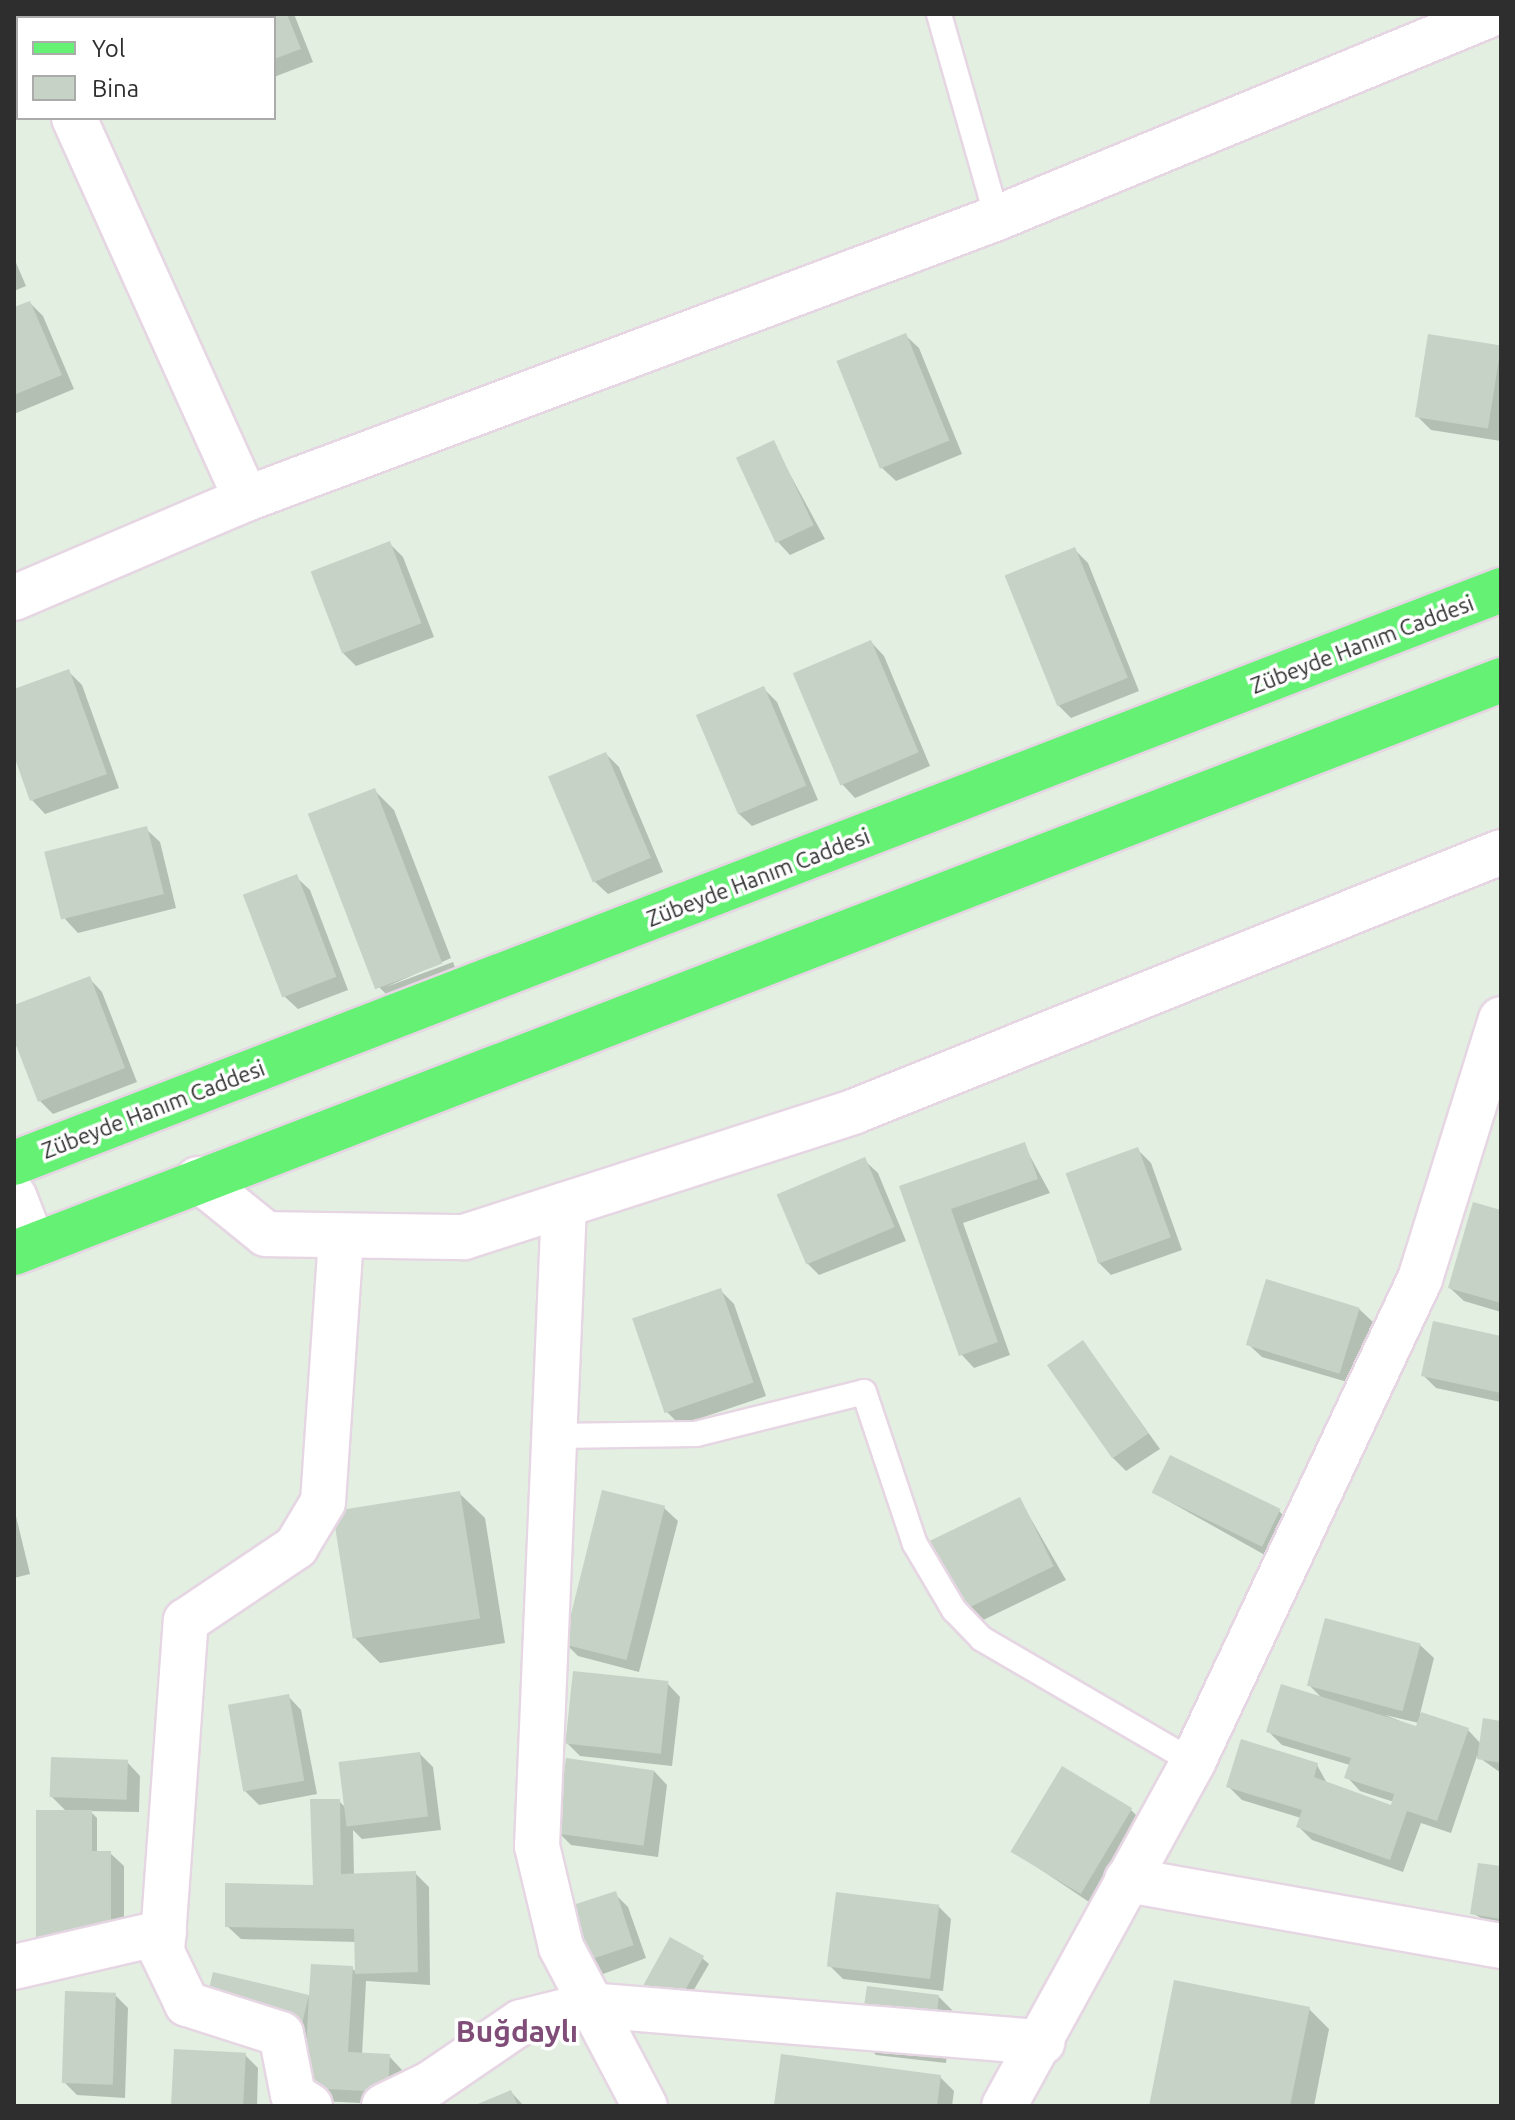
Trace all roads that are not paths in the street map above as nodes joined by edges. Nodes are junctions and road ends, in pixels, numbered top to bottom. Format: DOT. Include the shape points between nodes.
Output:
graph roads {
  1 [pos="939,14"];
  2 [pos="1492,14"];
  3 [pos="75,120"];
  4 [pos="997,218"];
  5 [pos="246,499"];
  6 [pos="1501,590"];
  7 [pos="14,598"];
  8 [pos="1501,680"];
  9 [pos="1501,852"];
  10 [pos="1501,1019"];
  11 [pos="14,1163"];
  12 [pos="198,1179"];
  13 [pos="14,1196"];
  14 [pos="564,1205"];
  15 [pos="341,1236"];
  16 [pos="24,1249"];
  17 [pos="553,1436"];
  18 [pos="1193,1762"];
  19 [pos="1127,1880"];
  20 [pos="164,1932"];
  21 [pos="1501,1946"];
  22 [pos="14,1967"];
  23 [pos="589,2005"];
  24 [pos="1042,2042"];
  25 [pos="310,2106"];
  26 [pos="384,2106"];
  27 [pos="645,2106"];
  28 [pos="1004,2106"];
  1 -- 4 [label="lane"];
  2 -- 4 [label="street"];
  3 -- 5 [label="street"];
  4 -- 5 [label="street"];
  5 -- 7 [label="street"];
  6 -- 11 [label="main road, Zübeyde Hanım Caddesi"];
  8 -- 12 [label="main road"];
  9 -- 14 [label="street" via="853,1112"];
  10 -- 18 [label="street" via="1420,1279"];
  12 -- 15 [label="street" via="266,1234"];
  12 -- 16 [label="main road"];
  13 -- 16 [label="street"];
  14 -- 15 [label="street" via="464,1237"];
  14 -- 17 [label="street"];
  15 -- 20 [label="street" via="323,1502 296,1547 186,1621"];
  17 -- 18 [label="lane" via="696,1434 864,1392 915,1544 954,1610 982,1639"];
  17 -- 23 [label="street" via="537,1846 561,1947"];
  18 -- 19 [label="street"];
  19 -- 21 [label="street"];
  19 -- 24 [label="street"];
  20 -- 22 [label="street"];
  20 -- 25 [label="street" via="165,1971 174,1989 203,2015 274,2028 285,2044 293,2095"];
  23 -- 24 [label="street"];
  23 -- 26 [label="street" via="510,2028 430,2084"];
  23 -- 27 [label="street"];
  24 -- 28 [label="street"];
}
